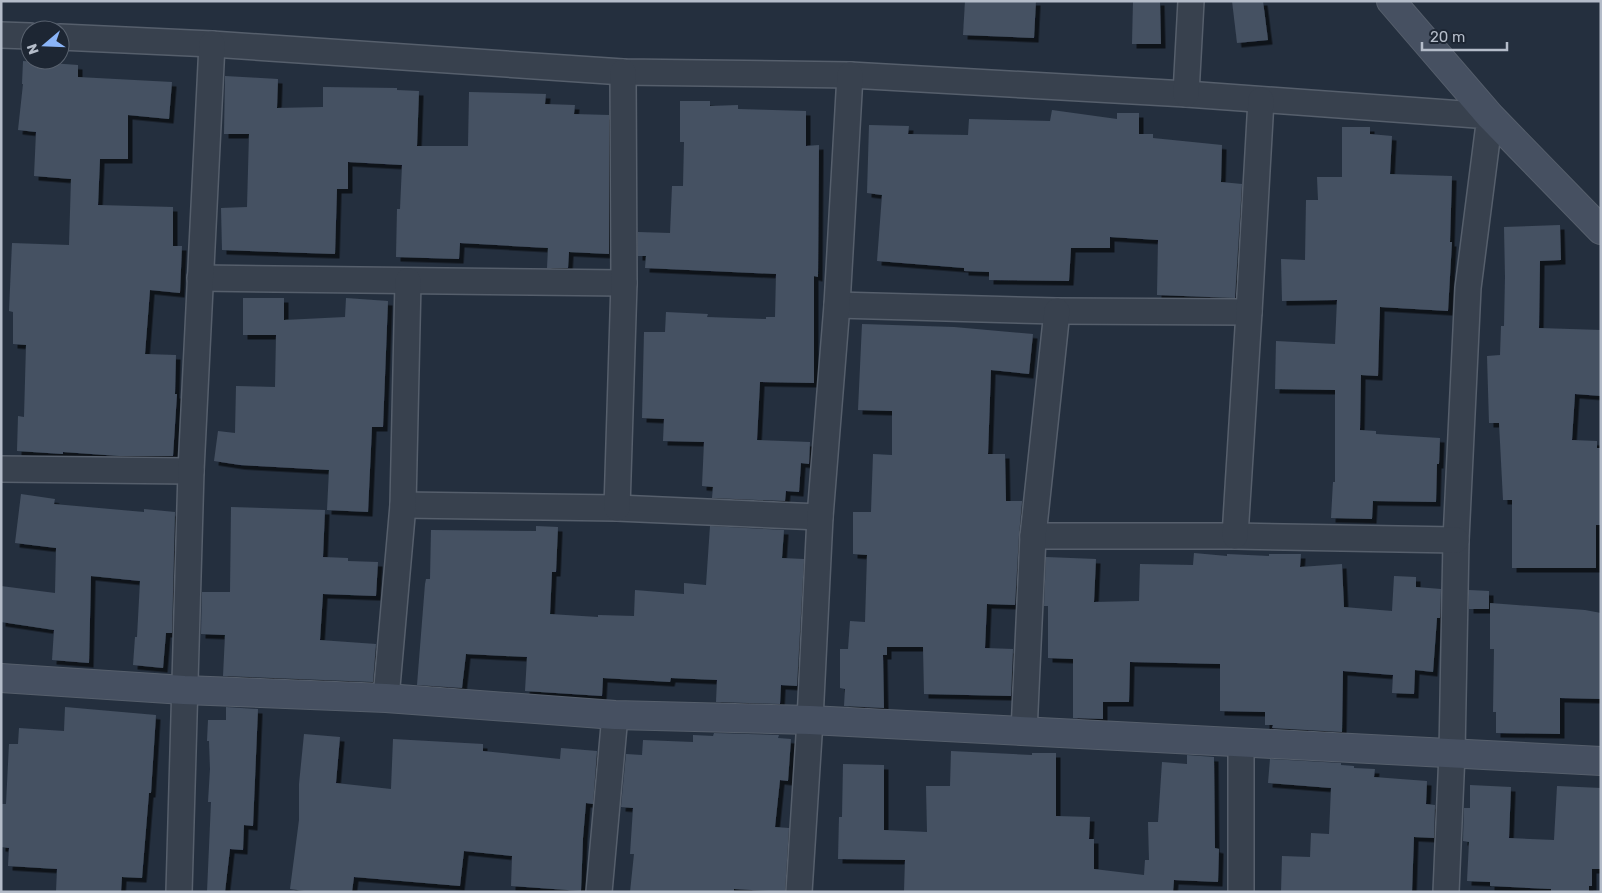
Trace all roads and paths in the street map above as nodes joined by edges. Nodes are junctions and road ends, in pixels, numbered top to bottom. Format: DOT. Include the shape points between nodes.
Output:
graph roads {
  1 [pos="1191,1"];
  2 [pos="1391,1"];
  3 [pos="1,35"];
  4 [pos="20,36"];
  5 [pos="70,37"];
  6 [pos="212,44"];
  7 [pos="623,72"];
  8 [pos="850,76"];
  9 [pos="1186,94"];
  10 [pos="1261,100"];
  11 [pos="1490,116"];
  12 [pos="1601,230"];
  13 [pos="200,278"];
  14 [pos="408,282"];
  15 [pos="624,283"];
  16 [pos="837,305"];
  17 [pos="1057,311"];
  18 [pos="1249,312"];
  19 [pos="1,469"];
  20 [pos="191,471"];
  21 [pos="403,505"];
  22 [pos="617,508"];
  23 [pos="820,517"];
  24 [pos="1033,536"];
  25 [pos="1234,536"];
  26 [pos="1456,540"];
  27 [pos="1,678"];
  28 [pos="184,690"];
  29 [pos="386,698"];
  30 [pos="615,715"];
  31 [pos="810,720"];
  32 [pos="1024,732"];
  33 [pos="1241,744"];
  34 [pos="1452,753"];
  35 [pos="1601,762"];
  36 [pos="179,892"];
  37 [pos="599,892"];
  38 [pos="799,892"];
  39 [pos="1241,892"];
  40 [pos="1446,892"];
  1 -- 9 [label="street"];
  2 -- 11 [label="main road"];
  3 -- 4 [label="street"];
  5 -- 6 [label="street"];
  6 -- 7 [label="street"];
  6 -- 13 [label="street"];
  7 -- 8 [label="street"];
  7 -- 15 [label="street"];
  8 -- 9 [label="street"];
  8 -- 16 [label="street"];
  9 -- 10 [label="street"];
  10 -- 11 [label="street"];
  10 -- 18 [label="street"];
  11 -- 12 [label="main road"];
  11 -- 26 [label="street" via="1468,288"];
  13 -- 14 [label="street"];
  13 -- 20 [label="street"];
  14 -- 15 [label="street"];
  14 -- 21 [label="street"];
  15 -- 22 [label="street"];
  16 -- 17 [label="street"];
  16 -- 23 [label="street"];
  17 -- 18 [label="street"];
  17 -- 24 [label="street"];
  18 -- 25 [label="street"];
  19 -- 20 [label="street"];
  20 -- 28 [label="street"];
  21 -- 22 [label="street"];
  21 -- 29 [label="street"];
  22 -- 23 [label="street"];
  23 -- 31 [label="street"];
  24 -- 25 [label="street"];
  24 -- 32 [label="street"];
  25 -- 26 [label="street"];
  26 -- 34 [label="street"];
  27 -- 28 [label="main road"];
  28 -- 29 [label="main road"];
  28 -- 36 [label="street"];
  29 -- 30 [label="main road"];
  30 -- 31 [label="main road"];
  30 -- 37 [label="street"];
  31 -- 32 [label="main road"];
  31 -- 38 [label="street"];
  32 -- 33 [label="main road"];
  33 -- 34 [label="main road"];
  33 -- 39 [label="street"];
  34 -- 35 [label="main road"];
  34 -- 40 [label="street"];
}
